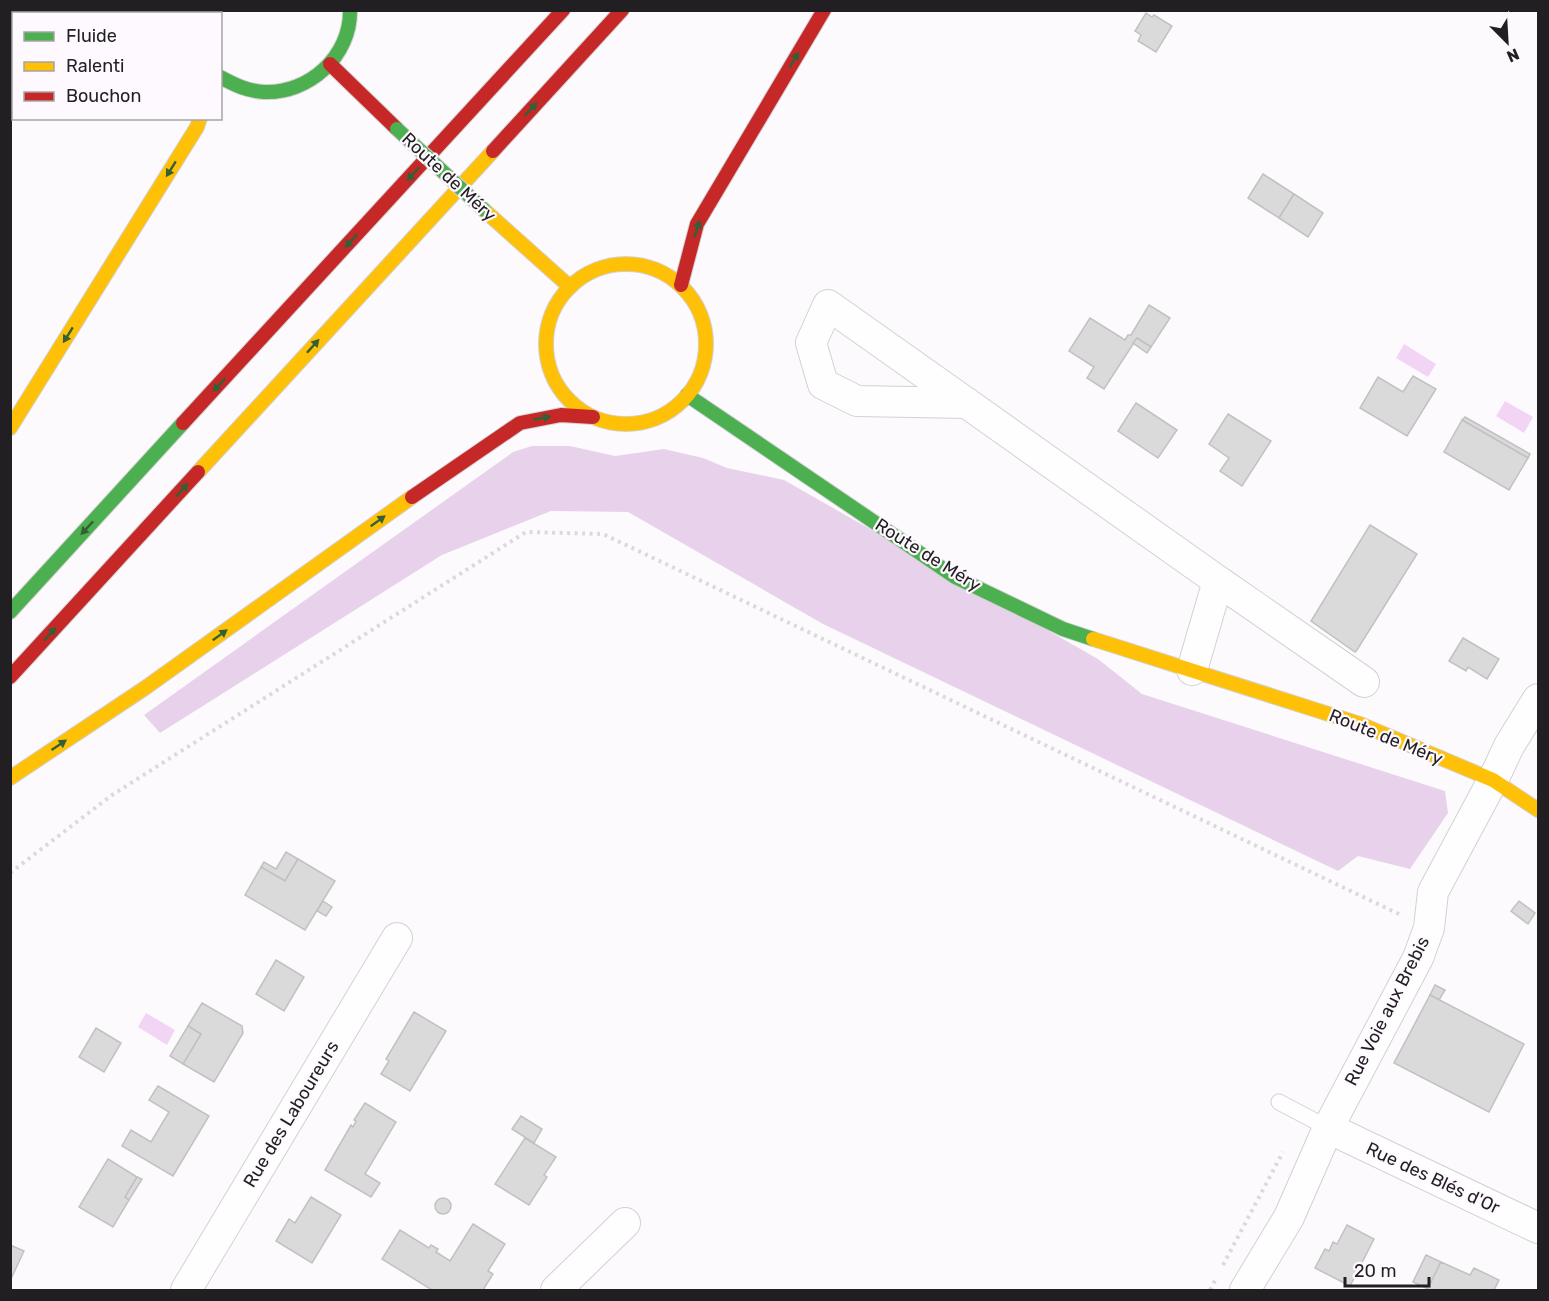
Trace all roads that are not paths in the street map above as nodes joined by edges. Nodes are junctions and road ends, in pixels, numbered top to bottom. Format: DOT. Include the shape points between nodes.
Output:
graph roads {
  1 [pos="350,10"];
  2 [pos="563,10"];
  3 [pos="622,10"];
  4 [pos="824,10"];
  5 [pos="330,64"];
  6 [pos="222,78"];
  7 [pos="199,120"];
  8 [pos="681,285"];
  9 [pos="570,287"];
  10 [pos="687,395"];
  11 [pos="966,403"];
  12 [pos="593,417"];
  13 [pos="10,428"];
  14 [pos="1218,581"];
  15 [pos="10,612"];
  16 [pos="1192,670"];
  17 [pos="10,677"];
  18 [pos="1364,682"];
  19 [pos="1539,699"];
  20 [pos="10,778"];
  21 [pos="1493,780"];
  22 [pos="1539,810"];
  23 [pos="397,938"];
  24 [pos="1280,1102"];
  25 [pos="1328,1128"];
  26 [pos="625,1223"];
  27 [pos="1539,1228"];
  28 [pos="186,1290"];
  29 [pos="556,1290"];
  30 [pos="1245,1290"];
  1 -- 5 [label="main road" via="344,42"];
  2 -- 15 [label="main road, one-way"];
  17 -- 3 [label="main road, one-way"];
  8 -- 4 [label="main road, one-way" via="697,224"];
  5 -- 6 [label="main road" via="311,81 288,90 263,92"];
  5 -- 9 [label="main road, Route de Méry, bridge"];
  7 -- 13 [label="main road, one-way"];
  8 -- 9 [label="main road" via="638,264 614,264 590,272"];
  8 -- 10 [label="main road" via="696,304 704,327 706,351 700,375"];
  9 -- 12 [label="main road" via="554,308 547,332 547,358 556,383 572,403"];
  10 -- 12 [label="main road" via="668,412 644,422 618,424"];
  10 -- 16 [label="main road, Route de Méry" via="955,577 1063,628"];
  11 -- 11 [label="street" via="902,357 828,304 811,343 823,384 857,401"];
  11 -- 14 [label="street"];
  20 -- 12 [label="main road, one-way" via="145,688 520,423 561,415"];
  14 -- 16 [label="street"];
  14 -- 18 [label="street"];
  16 -- 21 [label="main road, Route de Méry" via="1360,724"];
  19 -- 21 [label="street, Rue Voie aux Brebis"];
  21 -- 22 [label="main road, Route de Méry"];
  21 -- 25 [label="street, Rue Voie aux Brebis" via="1433,892 1429,928 1418,958"];
  23 -- 28 [label="street, Rue des Laboureurs"];
  24 -- 25 [label="lane"];
  25 -- 27 [label="street, Rue des Blés d'Or"];
  25 -- 30 [label="street, Rue Voie aux Brebis" via="1289,1218"];
  26 -- 29 [label="street"];
}
